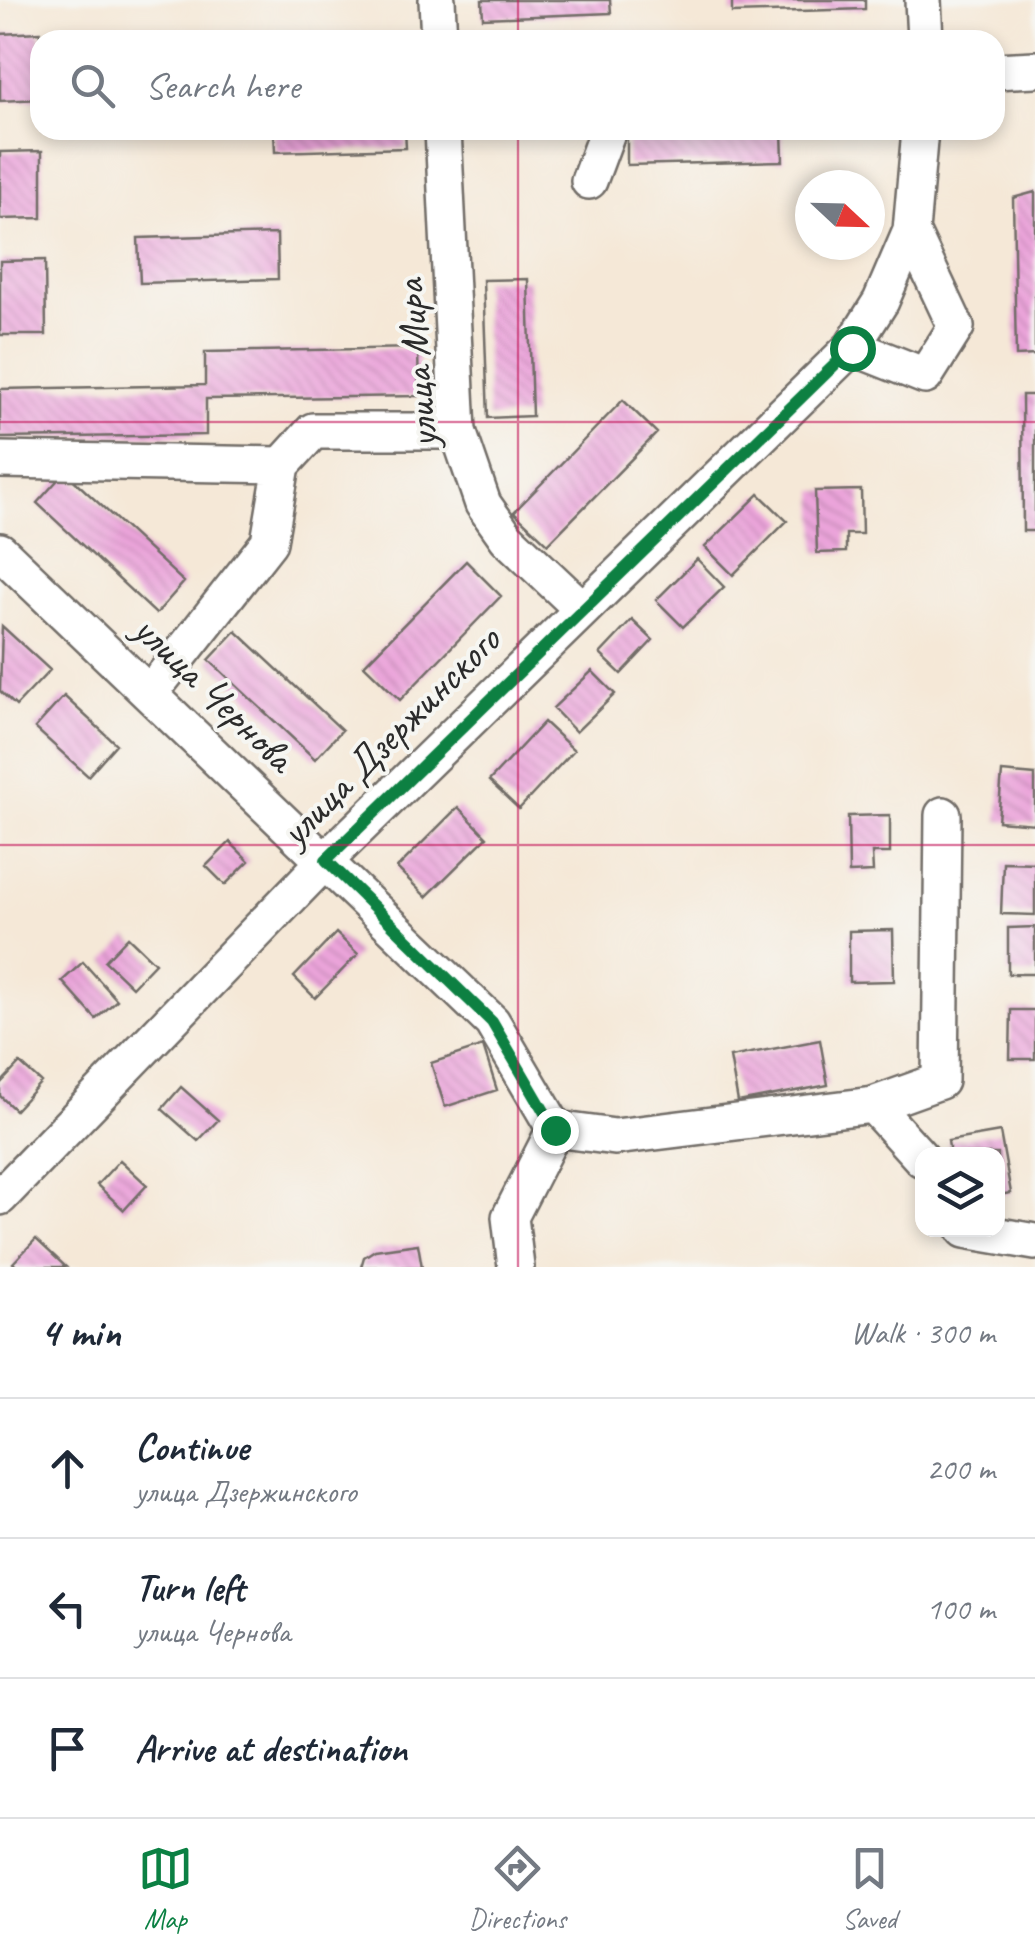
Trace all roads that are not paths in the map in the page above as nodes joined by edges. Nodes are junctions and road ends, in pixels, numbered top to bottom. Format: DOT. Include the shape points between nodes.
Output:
graph roads {
  1 [pos="437,0"];
  2 [pos="924,0"];
  3 [pos="438,30"];
  4 [pos="924,30"];
  5 [pos="1035,69"];
  6 [pos="1005,70"];
  7 [pos="443,140"];
  8 [pos="604,140"];
  9 [pos="919,140"];
  10 [pos="589,181"];
  11 [pos="910,231"];
  12 [pos="852,348"];
  13 [pos="458,432"];
  14 [pos="0,460"];
  15 [pos="282,465"];
  16 [pos="0,550"];
  17 [pos="581,608"];
  18 [pos="151,692"];
  19 [pos="943,815"];
  20 [pos="326,860"];
  21 [pos="873,1105"];
  22 [pos="555,1130"];
  23 [pos="915,1151"];
  24 [pos="3,1186"];
  25 [pos="1005,1237"];
  26 [pos="1035,1242"];
  27 [pos="516,1267"];
  1 -- 3 [label="street"];
  2 -- 4 [label="street"];
  5 -- 6 [label="street"];
  7 -- 13 [label="street, улица Мира"];
  8 -- 10 [label="street"];
  9 -- 11 [label="street"];
  11 -- 12 [label="street, улица Дзержинского" via="881,301"];
  11 -- 12 [label="street" via="956,327 925,376"];
  12 -- 17 [label="street, улица Дзержинского"];
  13 -- 15 [label="street" via="312,431"];
  13 -- 17 [label="street, улица Мира" via="483,504 506,538"];
  14 -- 15 [label="street"];
  15 -- 18 [label="street" via="269,542"];
  16 -- 18 [label="street, улица Чернова"];
  17 -- 20 [label="street, улица Дзержинского"];
  18 -- 20 [label="street, улица Чернова"];
  19 -- 21 [label="street" via="940,1082"];
  20 -- 22 [label="street, улица Чернова" via="492,1022"];
  20 -- 24 [label="street, улица Дзержинского"];
  21 -- 22 [label="street" via="615,1137"];
  21 -- 23 [label="street"];
  22 -- 27 [label="street" via="510,1217"];
  25 -- 26 [label="street"];
}
